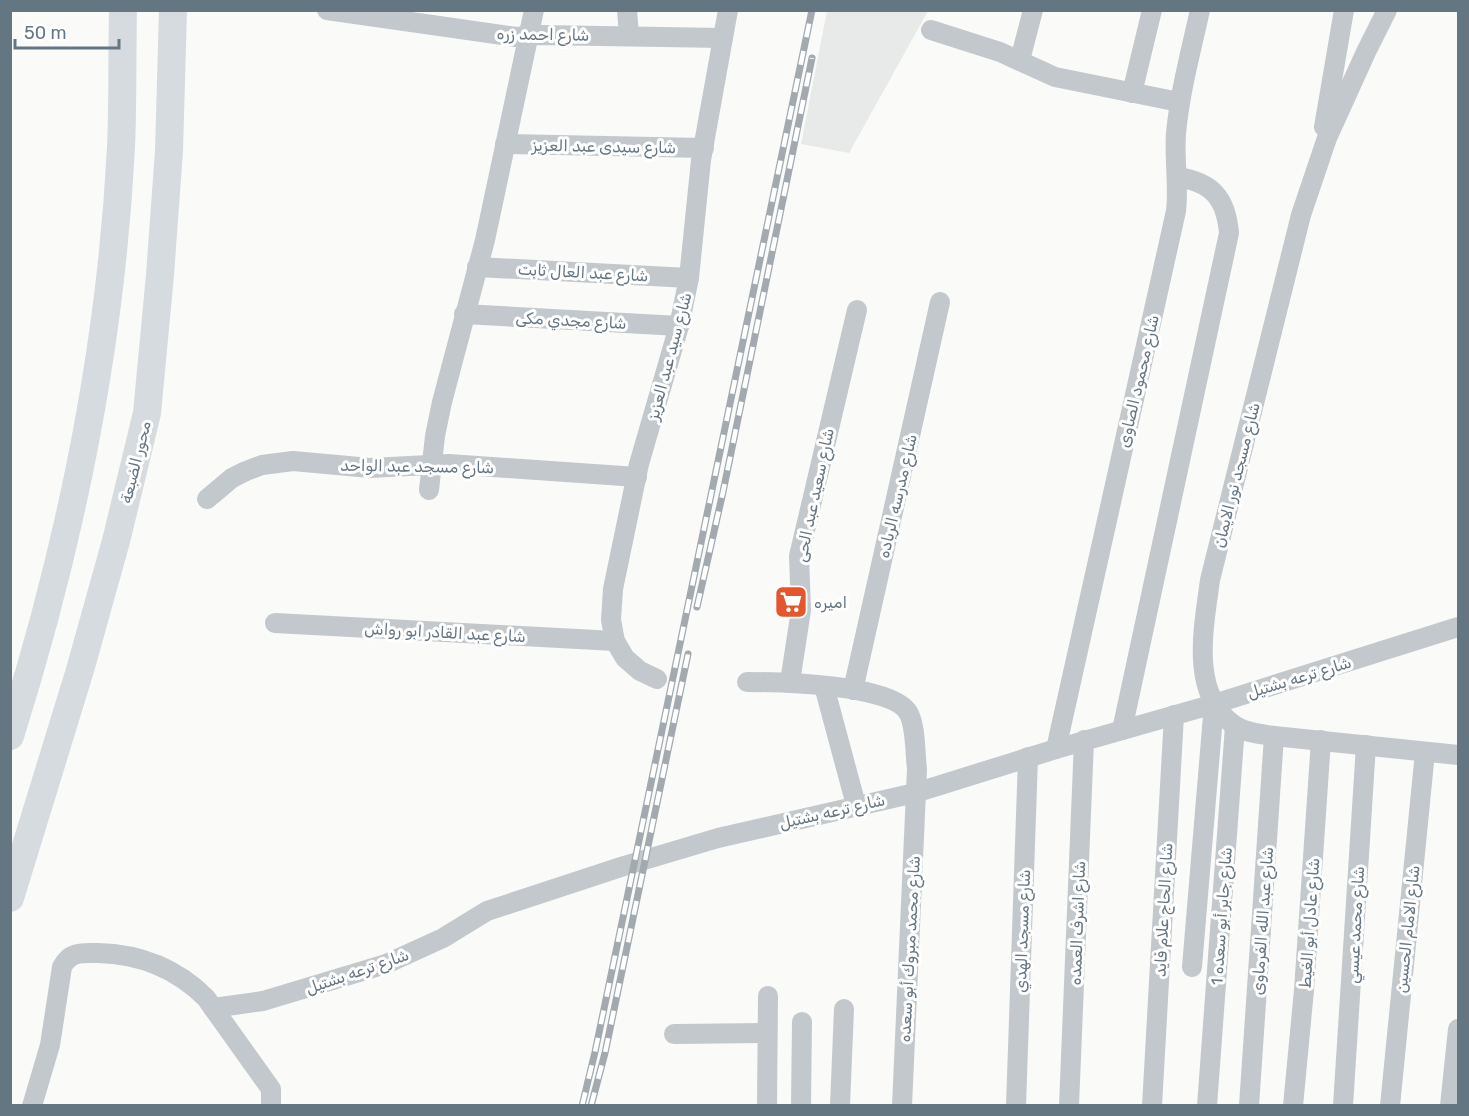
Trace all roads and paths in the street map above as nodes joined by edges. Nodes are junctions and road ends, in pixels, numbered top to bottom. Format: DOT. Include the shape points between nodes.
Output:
graph roads {
  1 [pos="123,10"];
  2 [pos="173,10"];
  3 [pos="327,10"];
  4 [pos="534,10"];
  5 [pos="627,10"];
  6 [pos="728,10"];
  7 [pos="1033,10"];
  8 [pos="1152,10"];
  9 [pos="1200,10"];
  10 [pos="1344,10"];
  11 [pos="1387,10"];
  12 [pos="931,30"];
  13 [pos="528,36"];
  14 [pos="629,36"];
  15 [pos="723,38"];
  16 [pos="1020,60"];
  17 [pos="1132,93"];
  18 [pos="1179,102"];
  19 [pos="505,144"];
  20 [pos="704,148"];
  21 [pos="1317,163"];
  22 [pos="1177,177"];
  23 [pos="477,267"];
  24 [pos="689,278"];
  25 [pos="940,302"];
  26 [pos="857,310"];
  27 [pos="464,314"];
  28 [pos="679,326"];
  29 [pos="432,465"];
  30 [pos="637,477"];
  31 [pos="429,490"];
  32 [pos="207,498"];
  33 [pos="275,623"];
  34 [pos="1458,627"];
  35 [pos="615,641"];
  36 [pos="657,679"];
  37 [pos="747,681"];
  38 [pos="790,682"];
  39 [pos="824,686"];
  40 [pos="853,690"];
  41 [pos="1214,704"];
  42 [pos="1174,715"];
  43 [pos="1235,726"];
  44 [pos="1122,730"];
  45 [pos="10,736"];
  46 [pos="1274,736"];
  47 [pos="1084,740"];
  48 [pos="1321,740"];
  49 [pos="1366,745"];
  50 [pos="1056,748"];
  51 [pos="1425,752"];
  52 [pos="1458,755"];
  53 [pos="1028,757"];
  54 [pos="915,793"];
  55 [pos="856,805"];
  56 [pos="10,898"];
  57 [pos="1192,967"];
  58 [pos="768,996"];
  59 [pos="213,1008"];
  60 [pos="844,1009"];
  61 [pos="802,1022"];
  62 [pos="1458,1029"];
  63 [pos="767,1033"];
  64 [pos="674,1034"];
  65 [pos="32,1106"];
  66 [pos="271,1106"];
  67 [pos="767,1106"];
  68 [pos="801,1106"];
  69 [pos="840,1106"];
  70 [pos="902,1106"];
  71 [pos="1016,1106"];
  72 [pos="1069,1106"];
  73 [pos="1152,1106"];
  74 [pos="1207,1106"];
  75 [pos="1249,1106"];
  76 [pos="1293,1106"];
  77 [pos="1343,1106"];
  78 [pos="1390,1106"];
  79 [pos="1450,1106"];
  1 -- 45 [label="highway" via="120,159 110,277 92,405 67,533"];
  2 -- 56 [label="highway, محور الضبعة" via="169,151 147,413 80,670"];
  3 -- 13 [label="street, شارع احمد زره"];
  4 -- 13 [label="street"];
  5 -- 14 [label="street"];
  6 -- 15 [label="street, شارع سيد عبد العزيز"];
  7 -- 16 [label="street"];
  8 -- 17 [label="street"];
  9 -- 18 [label="street, شارع محمود الصاوى"];
  10 -- 21 [label="street"];
  11 -- 21 [label="street, شارع مسجد نور الايمان"];
  12 -- 16 [label="street"];
  13 -- 14 [label="street, شارع احمد زره"];
  13 -- 19 [label="street"];
  14 -- 15 [label="street, شارع احمد زره"];
  15 -- 20 [label="street, شارع سيد عبد العزيز"];
  16 -- 17 [label="street" via="1055,77"];
  17 -- 18 [label="street"];
  18 -- 22 [label="street, شارع محمود الصاوى"];
  19 -- 20 [label="street, شارع سيدى عبد العزيز"];
  19 -- 23 [label="street"];
  20 -- 24 [label="street, شارع سيد عبد العزيز"];
  21 -- 41 [label="street, شارع مسجد نور الايمان" via="1210,580 1203,659"];
  22 -- 44 [label="street" via="1209,187 1228,216 1229,233"];
  22 -- 50 [label="street, شارع محمود الصاوى" via="1176,211"];
  23 -- 24 [label="street, شارع عبد العال ثابت"];
  23 -- 27 [label="street"];
  24 -- 28 [label="street, شارع سيد عبد العزيز"];
  25 -- 40 [label="street, شارع مدرسه الرياده"];
  26 -- 38 [label="street, شارع سعيد عبد الحى" via="799,556 801,610"];
  27 -- 28 [label="street, شارع مجدي مكى"];
  27 -- 29 [label="street" via="442,402"];
  28 -- 30 [label="street, شارع سيد عبد العزيز"];
  29 -- 30 [label="street, شارع مسجد عبد الواحد"];
  29 -- 31 [label="street"];
  29 -- 32 [label="street, شارع مسجد عبد الواحد" via="370,468 277,462 232,478"];
  30 -- 35 [label="street, شارع سيد عبد العزيز" via="613,589 611,620"];
  33 -- 35 [label="street, شارع عبد القادر ابو رواش"];
  34 -- 41 [label="street, شارع ترعه بشتيل"];
  35 -- 36 [label="street, شارع سيد عبد العزيز" via="632,665"];
  37 -- 38 [label="street"];
  38 -- 39 [label="street"];
  39 -- 40 [label="street"];
  39 -- 55 [label="street"];
  40 -- 54 [label="street" via="893,699 910,715"];
  41 -- 42 [label="street, شارع ترعه بشتيل"];
  41 -- 43 [label="street, شارع مسجد نور الايمان"];
  41 -- 57 [label="street"];
  42 -- 44 [label="street, شارع ترعه بشتيل"];
  42 -- 73 [label="street, شارع الحاج علام فايد"];
  43 -- 46 [label="street"];
  43 -- 74 [label="street, شارع جابر أبو سعده 1"];
  44 -- 47 [label="street, شارع ترعه بشتيل"];
  46 -- 48 [label="street"];
  46 -- 75 [label="street, شارع عبد الله الفرماوى"];
  47 -- 50 [label="street, شارع ترعه بشتيل"];
  47 -- 72 [label="street, شارع اشرف العمده"];
  48 -- 49 [label="street"];
  48 -- 76 [label="street, شارع عادل أبو الغيط"];
  49 -- 51 [label="street"];
  49 -- 77 [label="street, شارع محمد عيسي"];
  50 -- 53 [label="street, شارع ترعه بشتيل"];
  51 -- 52 [label="street"];
  51 -- 78 [label="street, شارع الامام الحسين"];
  53 -- 54 [label="street, شارع ترعه بشتيل"];
  53 -- 71 [label="street, شارع مسجد الهدي"];
  54 -- 55 [label="street, شارع ترعه بشتيل"];
  54 -- 70 [label="street, شارع محمد مبروك أبو سعده"];
  55 -- 59 [label="street, شارع ترعه بشتيل" via="718,838 624,866 487,910 443,938 386,964 263,1001"];
  58 -- 63 [label="street"];
  59 -- 65 [label="street" via="189,982 156,963 114,953 80,952 72,956 62,967 50,1045"];
  59 -- 66 [label="street" via="271,1089"];
  60 -- 69 [label="street"];
  61 -- 68 [label="street"];
  62 -- 79 [label="street"];
  63 -- 64 [label="street"];
  63 -- 67 [label="street"];
}
